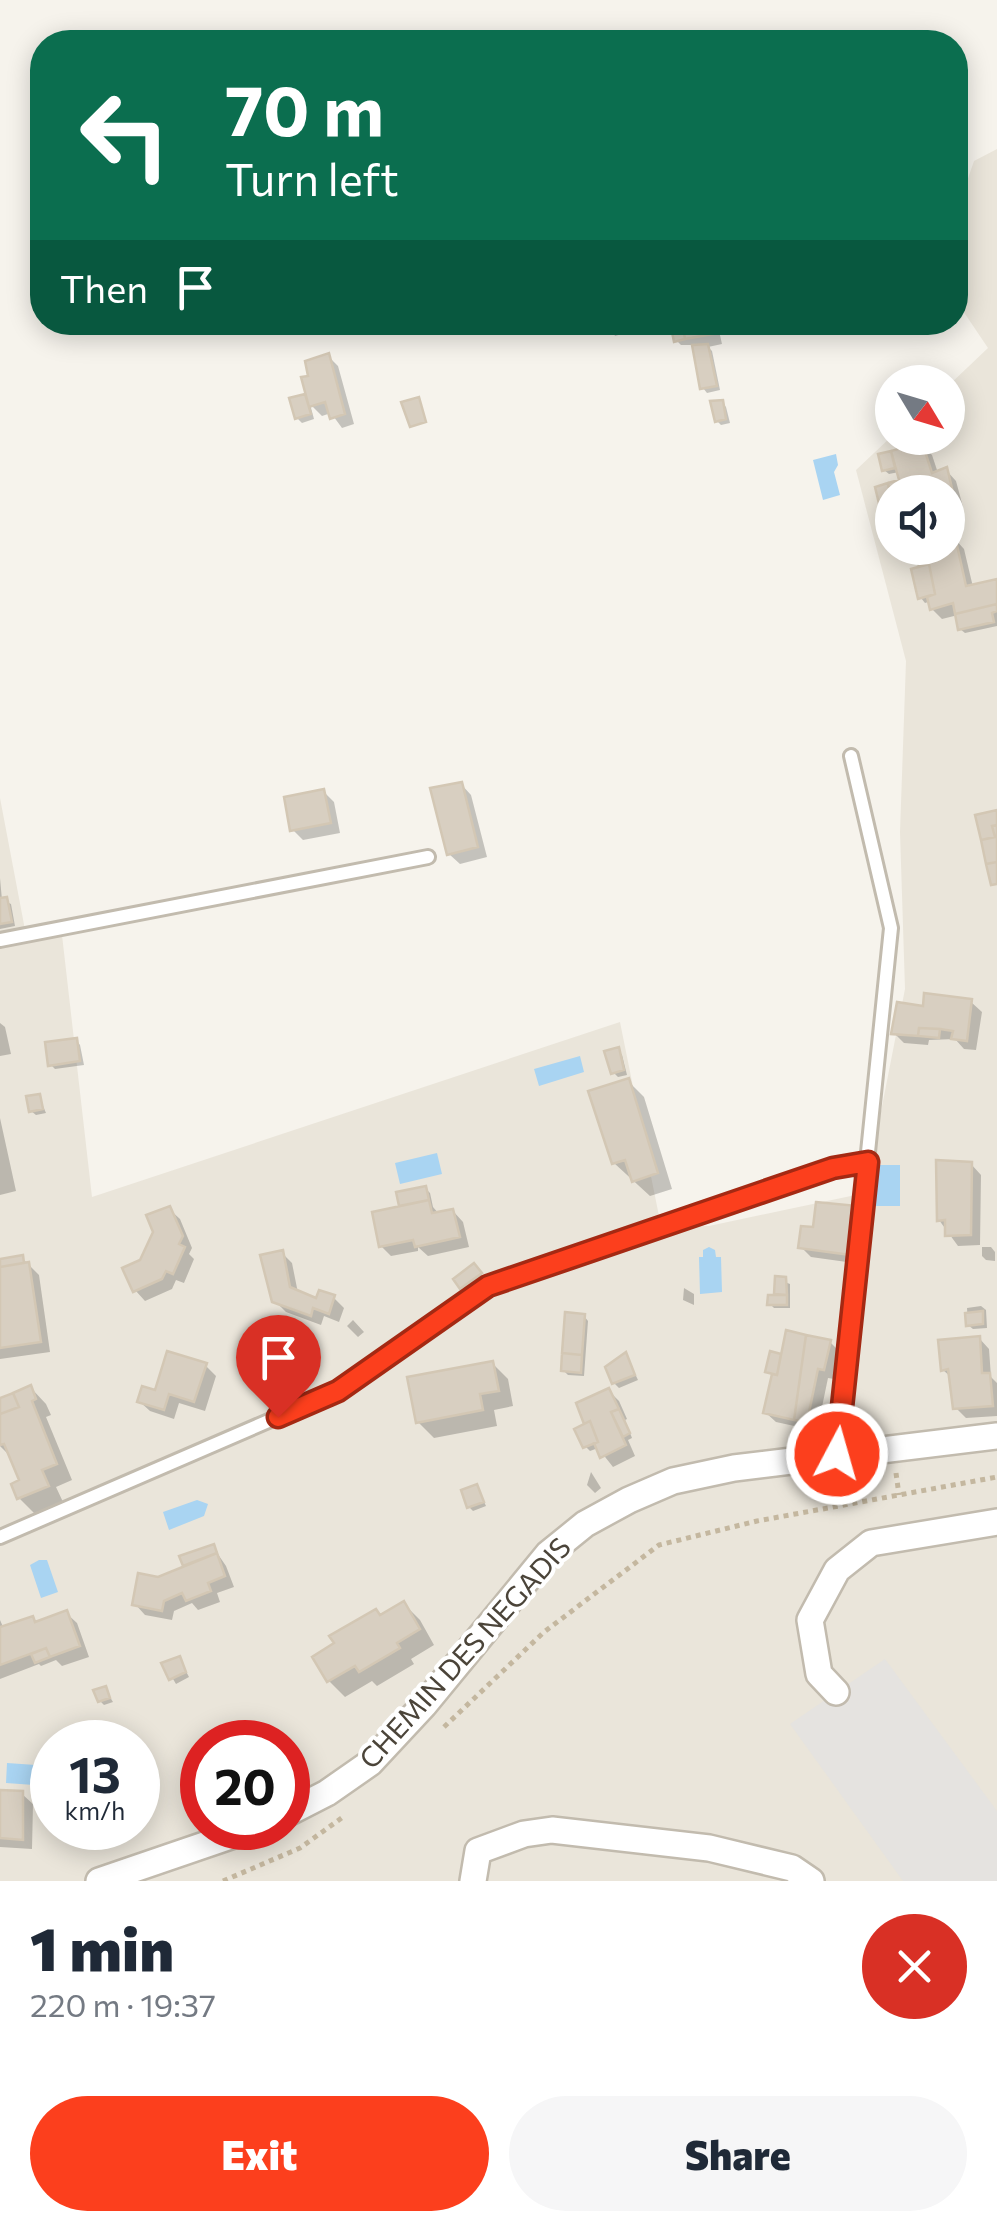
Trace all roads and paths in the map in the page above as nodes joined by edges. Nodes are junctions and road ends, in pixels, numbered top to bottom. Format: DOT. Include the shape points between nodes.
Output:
graph roads {
  1 [pos="851,756"];
  2 [pos="428,857"];
  3 [pos="0,940"];
  4 [pos="868,1162"];
  5 [pos="997,1436"];
  6 [pos="837,1454"];
  7 [pos="997,1478"];
  8 [pos="997,1522"];
  9 [pos="0,1537"];
  10 [pos="836,1692"];
  11 [pos="433,1738"];
  12 [pos="310,1802"];
  13 [pos="356,1808"];
  14 [pos="190,1850"];
  15 [pos="99,1881"];
  16 [pos="224,1881"];
  17 [pos="473,1881"];
  18 [pos="811,1881"];
  1 -- 4 [label="lane" via="891,928"];
  2 -- 3 [label="lane"];
  4 -- 6 [label="lane"];
  4 -- 9 [label="lane" via="833,1168 488,1286 338,1391"];
  5 -- 6 [label="street, CHEMIN DES NEGADIS"];
  6 -- 12 [label="street, CHEMIN DES NEGADIS" via="673,1481 585,1524 548,1554 370,1763"];
  7 -- 11 [label="path" via="756,1521 660,1546 544,1632"];
  8 -- 10 [label="street" via="870,1543 837,1570 810,1620 819,1674"];
  13 -- 16 [label="path" via="300,1848"];
  14 -- 15 [label="street"];
  17 -- 18 [label="street" via="478,1851 552,1830 710,1848 792,1868"];
}
